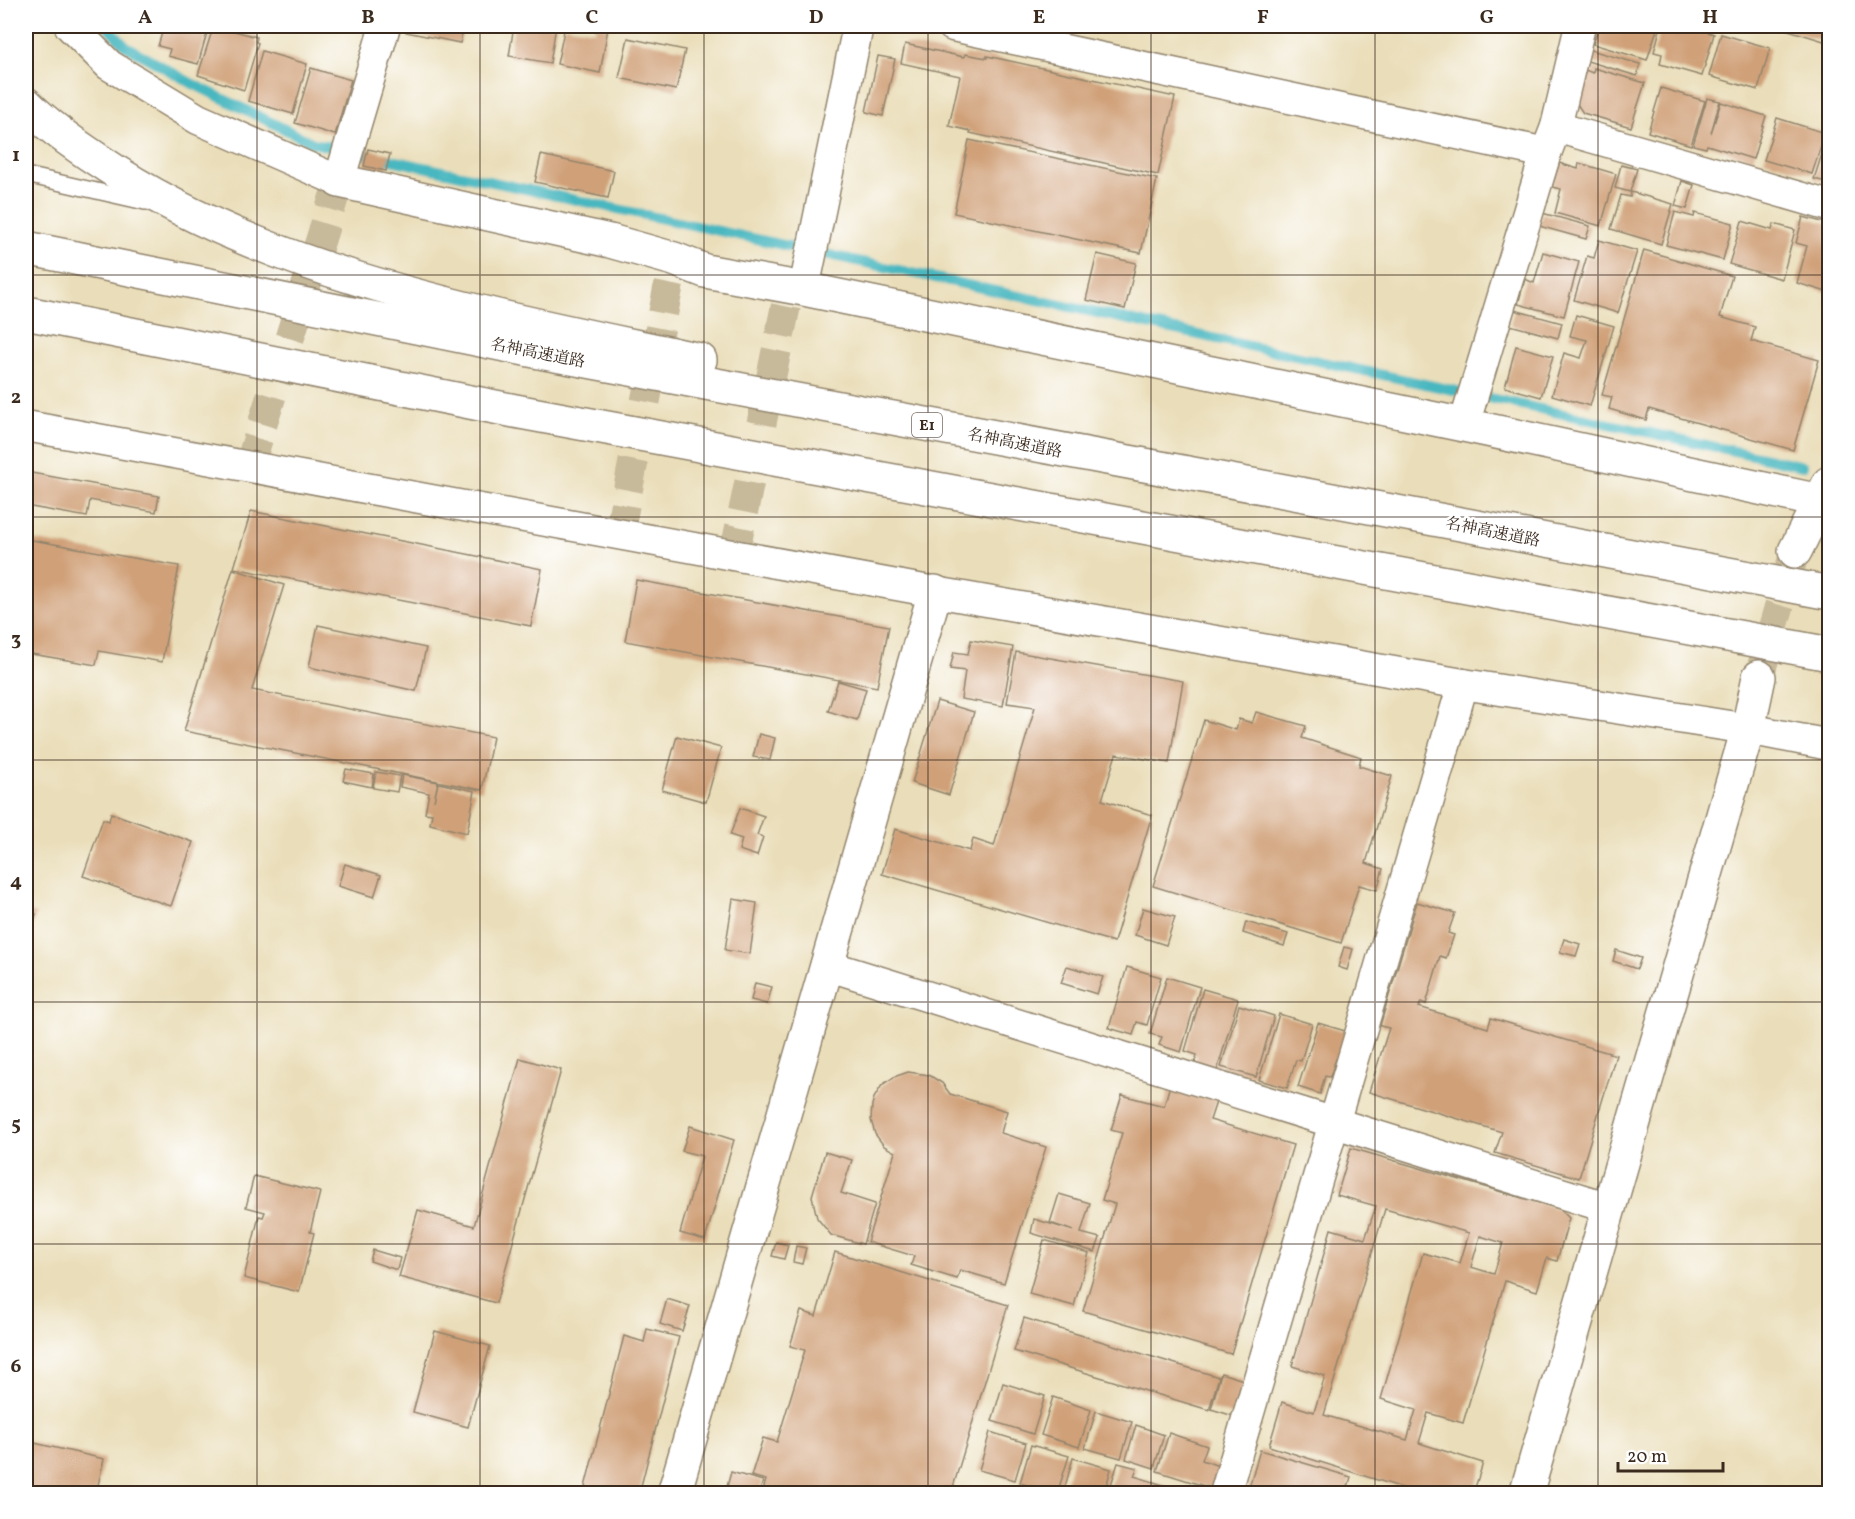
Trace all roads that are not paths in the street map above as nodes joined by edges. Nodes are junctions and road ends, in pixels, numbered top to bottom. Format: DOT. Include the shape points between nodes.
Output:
graph roads {
  1 [pos="70,26"];
  2 [pos="385,26"];
  3 [pos="858,26"];
  4 [pos="954,26"];
  5 [pos="1580,26"];
  6 [pos="26,104"];
  7 [pos="1551,140"];
  8 [pos="345,160"];
  9 [pos="26,175"];
  10 [pos="1830,206"];
  11 [pos="201,219"];
  12 [pos="26,248"];
  13 [pos="809,264"];
  14 [pos="26,313"];
  15 [pos="1470,405"];
  16 [pos="26,426"];
  17 [pos="1826,495"];
  18 [pos="1561,544"];
  19 [pos="1795,551"];
  20 [pos="935,592"];
  21 [pos="1830,594"];
  22 [pos="1830,654"];
  23 [pos="1759,677"];
  24 [pos="1463,684"];
  25 [pos="1748,729"];
  26 [pos="1830,745"];
  27 [pos="826,965"];
  28 [pos="1335,1122"];
  29 [pos="1609,1208"];
  30 [pos="674,1494"];
  31 [pos="1225,1494"];
  32 [pos="1526,1494"];
  1 -- 8 [label="street" via="109,65 198,119"];
  2 -- 8 [label="street"];
  3 -- 13 [label="street"];
  4 -- 7 [label="street"];
  5 -- 7 [label="street"];
  6 -- 11 [label="main road" via="78,147 134,185"];
  7 -- 10 [label="street"];
  7 -- 15 [label="street"];
  8 -- 13 [label="main road" via="705,271"];
  9 -- 11 [label="lane" via="137,199"];
  11 -- 18 [label="main road" via="339,273 454,304 738,369 1409,498"];
  12 -- 18 [label="main road, 名神高速道路 / E1" via="544,353"];
  13 -- 15 [label="main road"];
  14 -- 22 [label="main road" via="515,411"];
  15 -- 17 [label="main road"];
  16 -- 20 [label="street"];
  17 -- 19 [label="main road"];
  18 -- 21 [label="main road, 名神高速道路 / E1"];
  20 -- 24 [label="street"];
  20 -- 27 [label="main road"];
  23 -- 25 [label="main road"];
  24 -- 25 [label="street"];
  24 -- 28 [label="street"];
  25 -- 26 [label="street"];
  25 -- 29 [label="main road"];
  27 -- 28 [label="street"];
  27 -- 30 [label="main road"];
  28 -- 29 [label="street"];
  28 -- 31 [label="street"];
  29 -- 32 [label="main road"];
}
